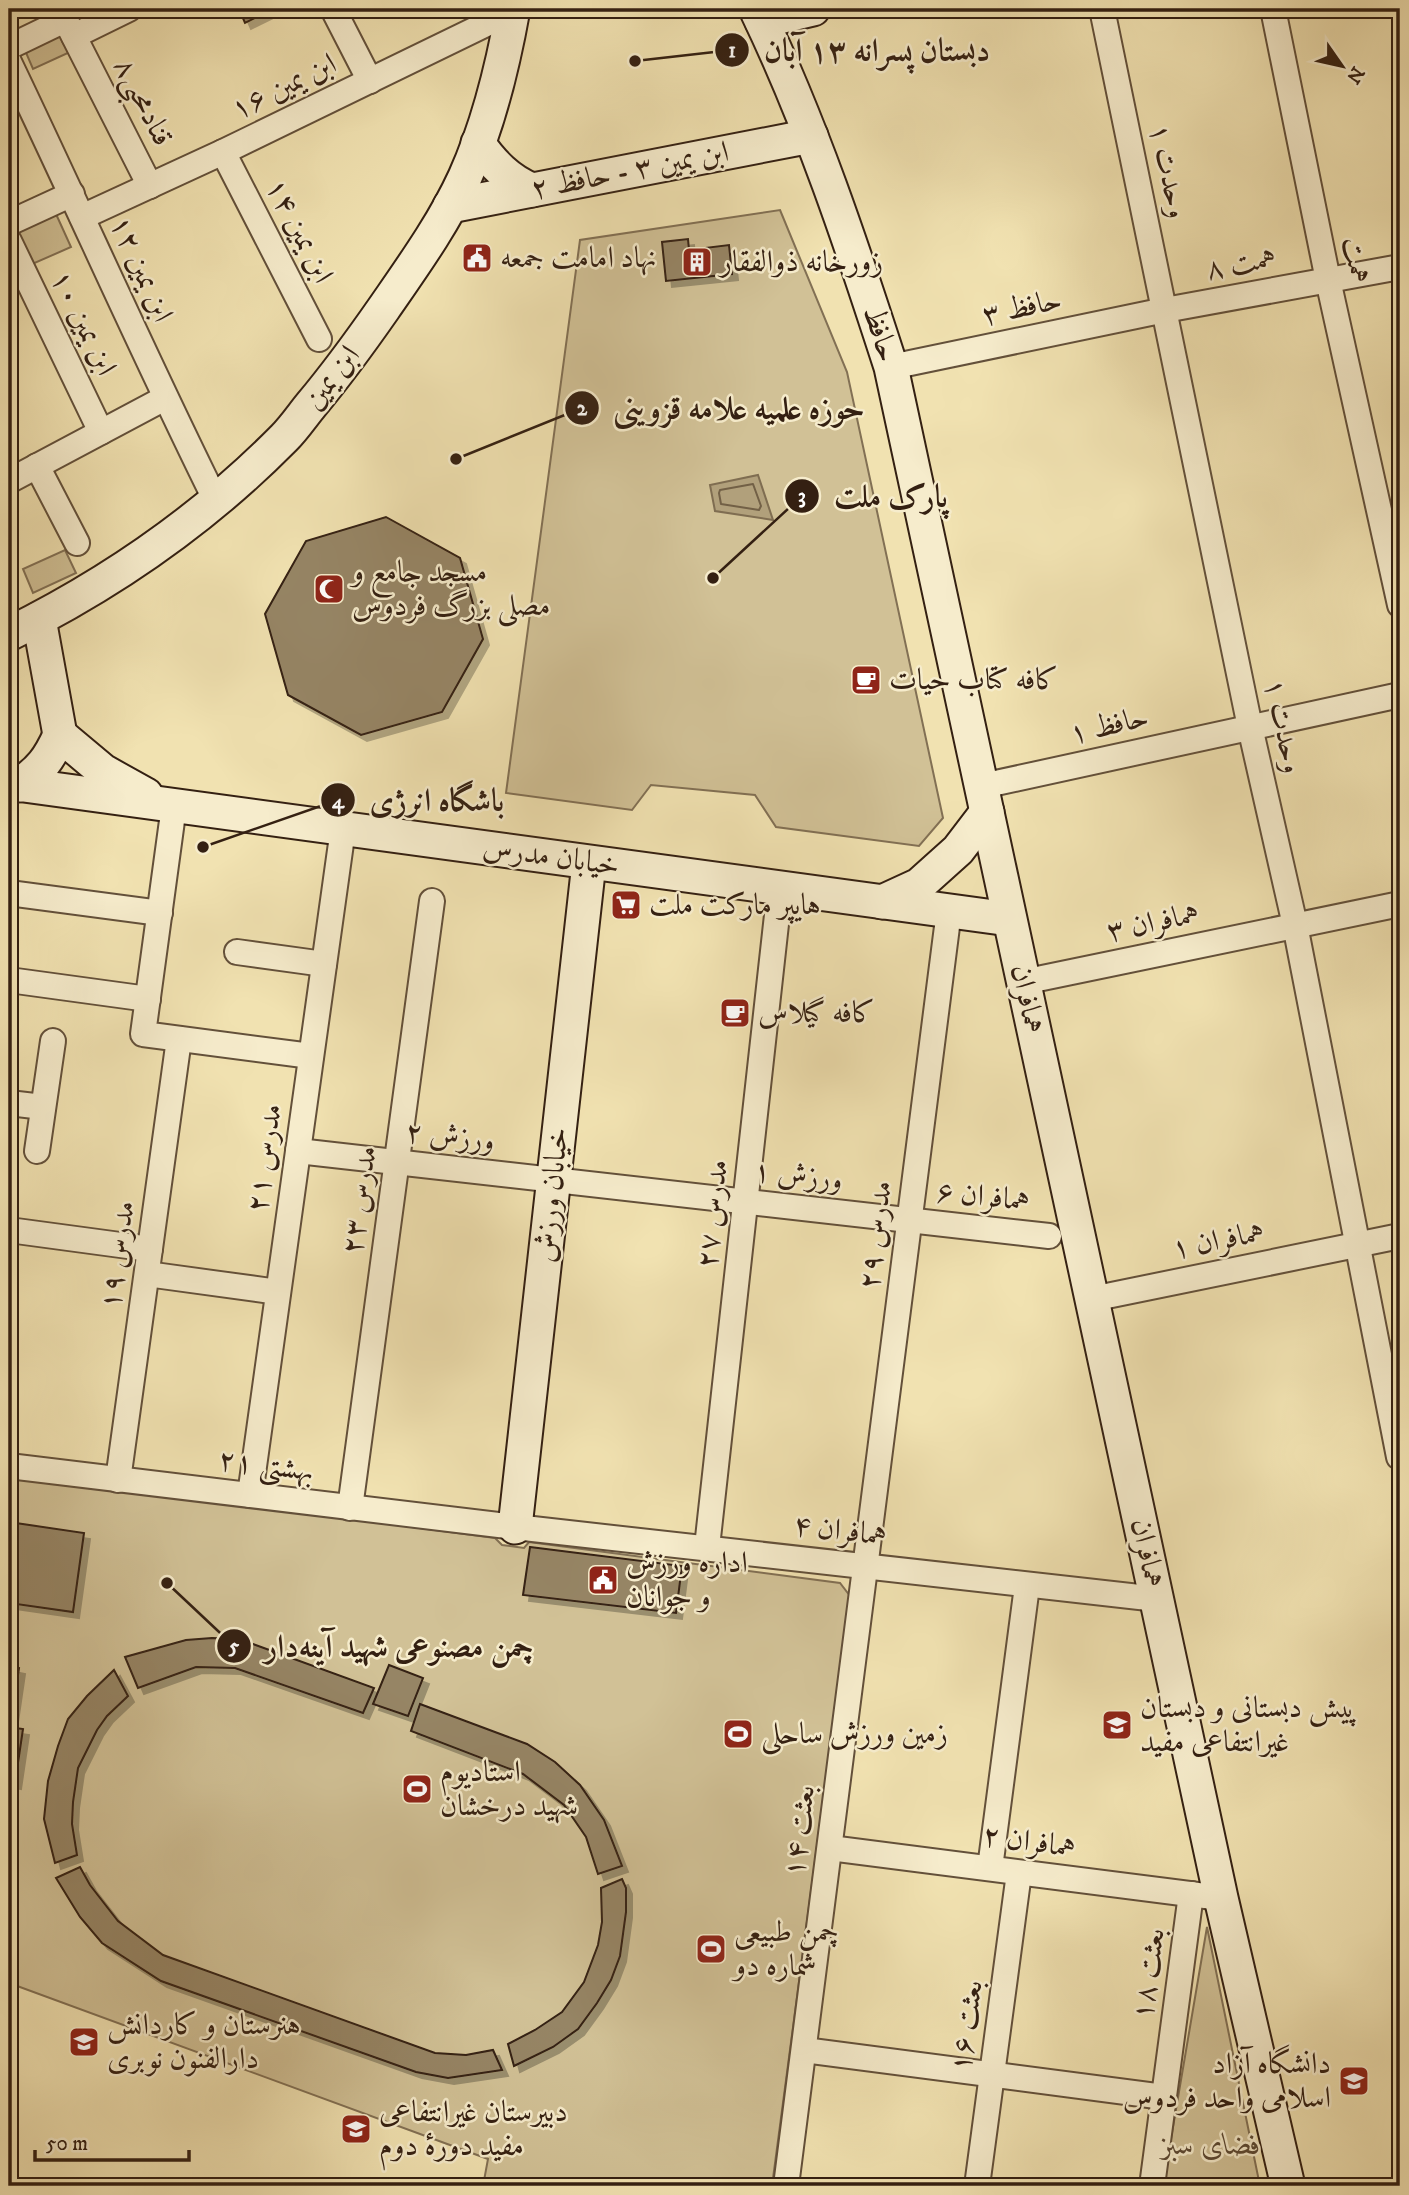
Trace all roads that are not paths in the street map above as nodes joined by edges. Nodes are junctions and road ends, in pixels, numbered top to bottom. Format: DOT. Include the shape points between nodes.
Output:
graph roads {
  1 [pos="129,9"];
  2 [pos="333,9"];
  3 [pos="813,9"];
  4 [pos="1102,9"];
  5 [pos="1273,9"];
  6 [pos="513,10"];
  7 [pos="759,15"];
  8 [pos="66,21"];
  9 [pos="9,47"];
  10 [pos="9,62"];
  11 [pos="370,81"];
  12 [pos="811,136"];
  13 [pos="478,143"];
  14 [pos="223,152"];
  15 [pos="150,186"];
  16 [pos="532,190"];
  17 [pos="72,194"];
  18 [pos="450,206"];
  19 [pos="82,217"];
  20 [pos="9,223"];
  21 [pos="9,241"];
  22 [pos="1400,267"];
  23 [pos="1328,280"];
  24 [pos="1165,310"];
  25 [pos="319,339"];
  26 [pos="891,367"];
  27 [pos="165,398"];
  28 [pos="102,432"];
  29 [pos="37,466"];
  30 [pos="9,481"];
  31 [pos="216,501"];
  32 [pos="77,543"];
  33 [pos="1400,605"];
  34 [pos="39,619"];
  35 [pos="9,634"];
  36 [pos="1400,695"];
  37 [pos="1251,727"];
  38 [pos="60,735"];
  39 [pos="14,784"];
  40 [pos="984,799"];
  41 [pos="174,806"];
  42 [pos="343,829"];
  43 [pos="589,863"];
  44 [pos="780,888"];
  45 [pos="9,892"];
  46 [pos="432,901"];
  47 [pos="882,902"];
  48 [pos="1400,904"];
  49 [pos="949,911"];
  50 [pos="160,913"];
  51 [pos="1009,919"];
  52 [pos="1295,925"];
  53 [pos="237,953"];
  54 [pos="324,964"];
  55 [pos="9,980"];
  56 [pos="1023,982"];
  57 [pos="148,999"];
  58 [pos="179,1038"];
  59 [pos="53,1041"];
  60 [pos="311,1056"];
  61 [pos="9,1103"];
  62 [pos="43,1107"];
  63 [pos="37,1151"];
  64 [pos="298,1151"];
  65 [pos="397,1163"];
  66 [pos="554,1180"];
  67 [pos="746,1202"];
  68 [pos="910,1220"];
  69 [pos="9,1230"];
  70 [pos="1049,1236"];
  71 [pos="1400,1236"];
  72 [pos="1357,1245"];
  73 [pos="150,1249"];
  74 [pos="147,1274"];
  75 [pos="278,1292"];
  76 [pos="1092,1299"];
  77 [pos="1399,1457"];
  78 [pos="9,1466"];
  79 [pos="118,1480"];
  80 [pos="250,1495"];
  81 [pos="350,1508"];
  82 [pos="515,1527"];
  83 [pos="707,1547"];
  84 [pos="865,1566"];
  85 [pos="1027,1586"];
  86 [pos="1157,1599"];
  87 [pos="830,1848"];
  88 [pos="990,1868"];
  89 [pos="1019,1873"];
  90 [pos="1206,1896"];
  91 [pos="804,2049"];
  92 [pos="992,2075"];
  93 [pos="1164,2097"];
  94 [pos="786,2186"];
  95 [pos="977,2186"];
  96 [pos="1152,2186"];
  97 [pos="1288,2186"];
  1 -- 8 [label="street"];
  2 -- 11 [label="street"];
  3 -- 7 [label="main road"];
  4 -- 24 [label="street, وحدت ۱"];
  5 -- 23 [label="street, همت"];
  6 -- 11 [label="street, ابن یمین ۱۶"];
  6 -- 13 [label="main road, ابن یمین"];
  7 -- 12 [label="main road, حافظ"];
  8 -- 9 [label="street"];
  8 -- 15 [label="street, قنادمحبی۸"];
  10 -- 17 [label="street, ابن یمین ۱۲"];
  11 -- 14 [label="street, ابن یمین ۱۶"];
  12 -- 16 [label="main road, ابن یمین ۳ - حافظ ۲"];
  12 -- 26 [label="main road, حافظ"];
  13 -- 16 [label="main road" via="501,172"];
  13 -- 18 [label="main road, ابن یمین"];
  14 -- 15 [label="street, ابن یمین ۱۶"];
  14 -- 25 [label="street, ابن یمین ۱۴"];
  15 -- 19 [label="street, ابن یمین ۱۶"];
  16 -- 18 [label="main road, ابن یمین ۳ - حافظ ۲"];
  17 -- 19 [label="street, ابن یمین ۱۲"];
  17 -- 20 [label="street"];
  18 -- 31 [label="main road, ابن یمین" via="347,362 285,437"];
  19 -- 27 [label="street, ابن یمین ۱۲"];
  21 -- 28 [label="street, ابن یمین ۱۰"];
  22 -- 23 [label="street, همت ۸"];
  23 -- 24 [label="street, همت ۸"];
  23 -- 33 [label="street, همت"];
  24 -- 26 [label="street, حافظ ۳"];
  24 -- 37 [label="street, وحدت ۱"];
  26 -- 40 [label="main road, حافظ"];
  27 -- 28 [label="street"];
  27 -- 31 [label="street, ابن یمین ۱۲"];
  28 -- 29 [label="street"];
  29 -- 30 [label="street"];
  29 -- 32 [label="street"];
  31 -- 34 [label="main road, ابن یمین" via="132,565"];
  34 -- 35 [label="main road, ابن یمین"];
  34 -- 38 [label="main road"];
  36 -- 37 [label="street, حافظ ۱"];
  37 -- 40 [label="street, حافظ ۱"];
  37 -- 52 [label="street, وحدت ۱"];
  38 -- 39 [label="main road" via="37,773"];
  38 -- 41 [label="main road" via="122,784"];
  39 -- 41 [label="main road, خیابان مدرس"];
  40 -- 47 [label="main road" via="958,850 919,885"];
  40 -- 51 [label="main road, حافظ"];
  41 -- 42 [label="main road, خیابان مدرس"];
  41 -- 50 [label="street"];
  42 -- 43 [label="main road, خیابان مدرس"];
  42 -- 54 [label="street, مدرس ۲۱"];
  43 -- 44 [label="main road, خیابان مدرس"];
  43 -- 66 [label="main road, خیابان ورزش"];
  44 -- 47 [label="main road, خیابان مدرس"];
  44 -- 67 [label="street, مدرس ۲۷"];
  45 -- 50 [label="street"];
  46 -- 65 [label="street, مدرس ۲۳"];
  47 -- 49 [label="main road, خیابان مدرس"];
  48 -- 52 [label="street, همافران ۳"];
  49 -- 51 [label="main road, خیابان مدرس"];
  49 -- 68 [label="street, مدرس ۲۹"];
  50 -- 57 [label="street"];
  51 -- 56 [label="main road, همافران"];
  52 -- 56 [label="street, همافران ۳"];
  52 -- 72 [label="street, وحدت ۱"];
  53 -- 54 [label="street"];
  54 -- 60 [label="street, مدرس ۲۱"];
  55 -- 57 [label="street"];
  56 -- 76 [label="main road, همافران"];
  57 -- 58 [label="street" via="143,1034"];
  58 -- 60 [label="street"];
  58 -- 73 [label="street, مدرس ۱۹"];
  59 -- 62 [label="street"];
  60 -- 64 [label="street, مدرس ۲۱"];
  61 -- 62 [label="street"];
  62 -- 63 [label="street"];
  64 -- 65 [label="street, ورزش ۲"];
  64 -- 75 [label="street, مدرس ۲۱"];
  65 -- 66 [label="street, ورزش ۲"];
  65 -- 81 [label="street, مدرس ۲۳"];
  66 -- 67 [label="street, ورزش ۱"];
  66 -- 82 [label="main road, خیابان ورزش"];
  67 -- 68 [label="street, ورزش ۱"];
  67 -- 83 [label="street, مدرس ۲۷"];
  68 -- 70 [label="street, همافران ۶"];
  68 -- 84 [label="street, مدرس ۲۹"];
  69 -- 73 [label="street"];
  71 -- 72 [label="street, همافران ۱"];
  72 -- 76 [label="street, همافران ۱"];
  72 -- 77 [label="street, وحدت ۱"];
  73 -- 74 [label="street, مدرس ۱۹"];
  74 -- 75 [label="street"];
  74 -- 79 [label="street, مدرس ۱۹"];
  75 -- 80 [label="street, مدرس ۲۱"];
  76 -- 86 [label="main road, همافران"];
  78 -- 79 [label="street, بهشتی ۲۱"];
  79 -- 80 [label="street, بهشتی ۲۱"];
  80 -- 81 [label="street, بهشتی ۲۱"];
  81 -- 82 [label="street, بهشتی ۲۱"];
  82 -- 83 [label="street, همافران ۴"];
  83 -- 84 [label="street, همافران ۴"];
  84 -- 85 [label="street, همافران ۴"];
  84 -- 87 [label="street, بعثت ۱۴"];
  85 -- 86 [label="street, همافران ۴"];
  85 -- 88 [label="street"];
  86 -- 90 [label="main road, همافران"];
  87 -- 88 [label="street, همافران ۲"];
  87 -- 91 [label="street, بعثت ۱۴"];
  88 -- 89 [label="street, همافران ۲"];
  89 -- 90 [label="street, همافران ۲"];
  89 -- 92 [label="street, بعثت ۱۶"];
  90 -- 93 [label="street, بعثت ۱۸"];
  90 -- 97 [label="main road, همافران"];
  91 -- 92 [label="street"];
  91 -- 94 [label="street, بعثت ۱۴"];
  92 -- 93 [label="street"];
  92 -- 95 [label="street, بعثت ۱۶"];
  93 -- 96 [label="street, بعثت ۱۸"];
}
